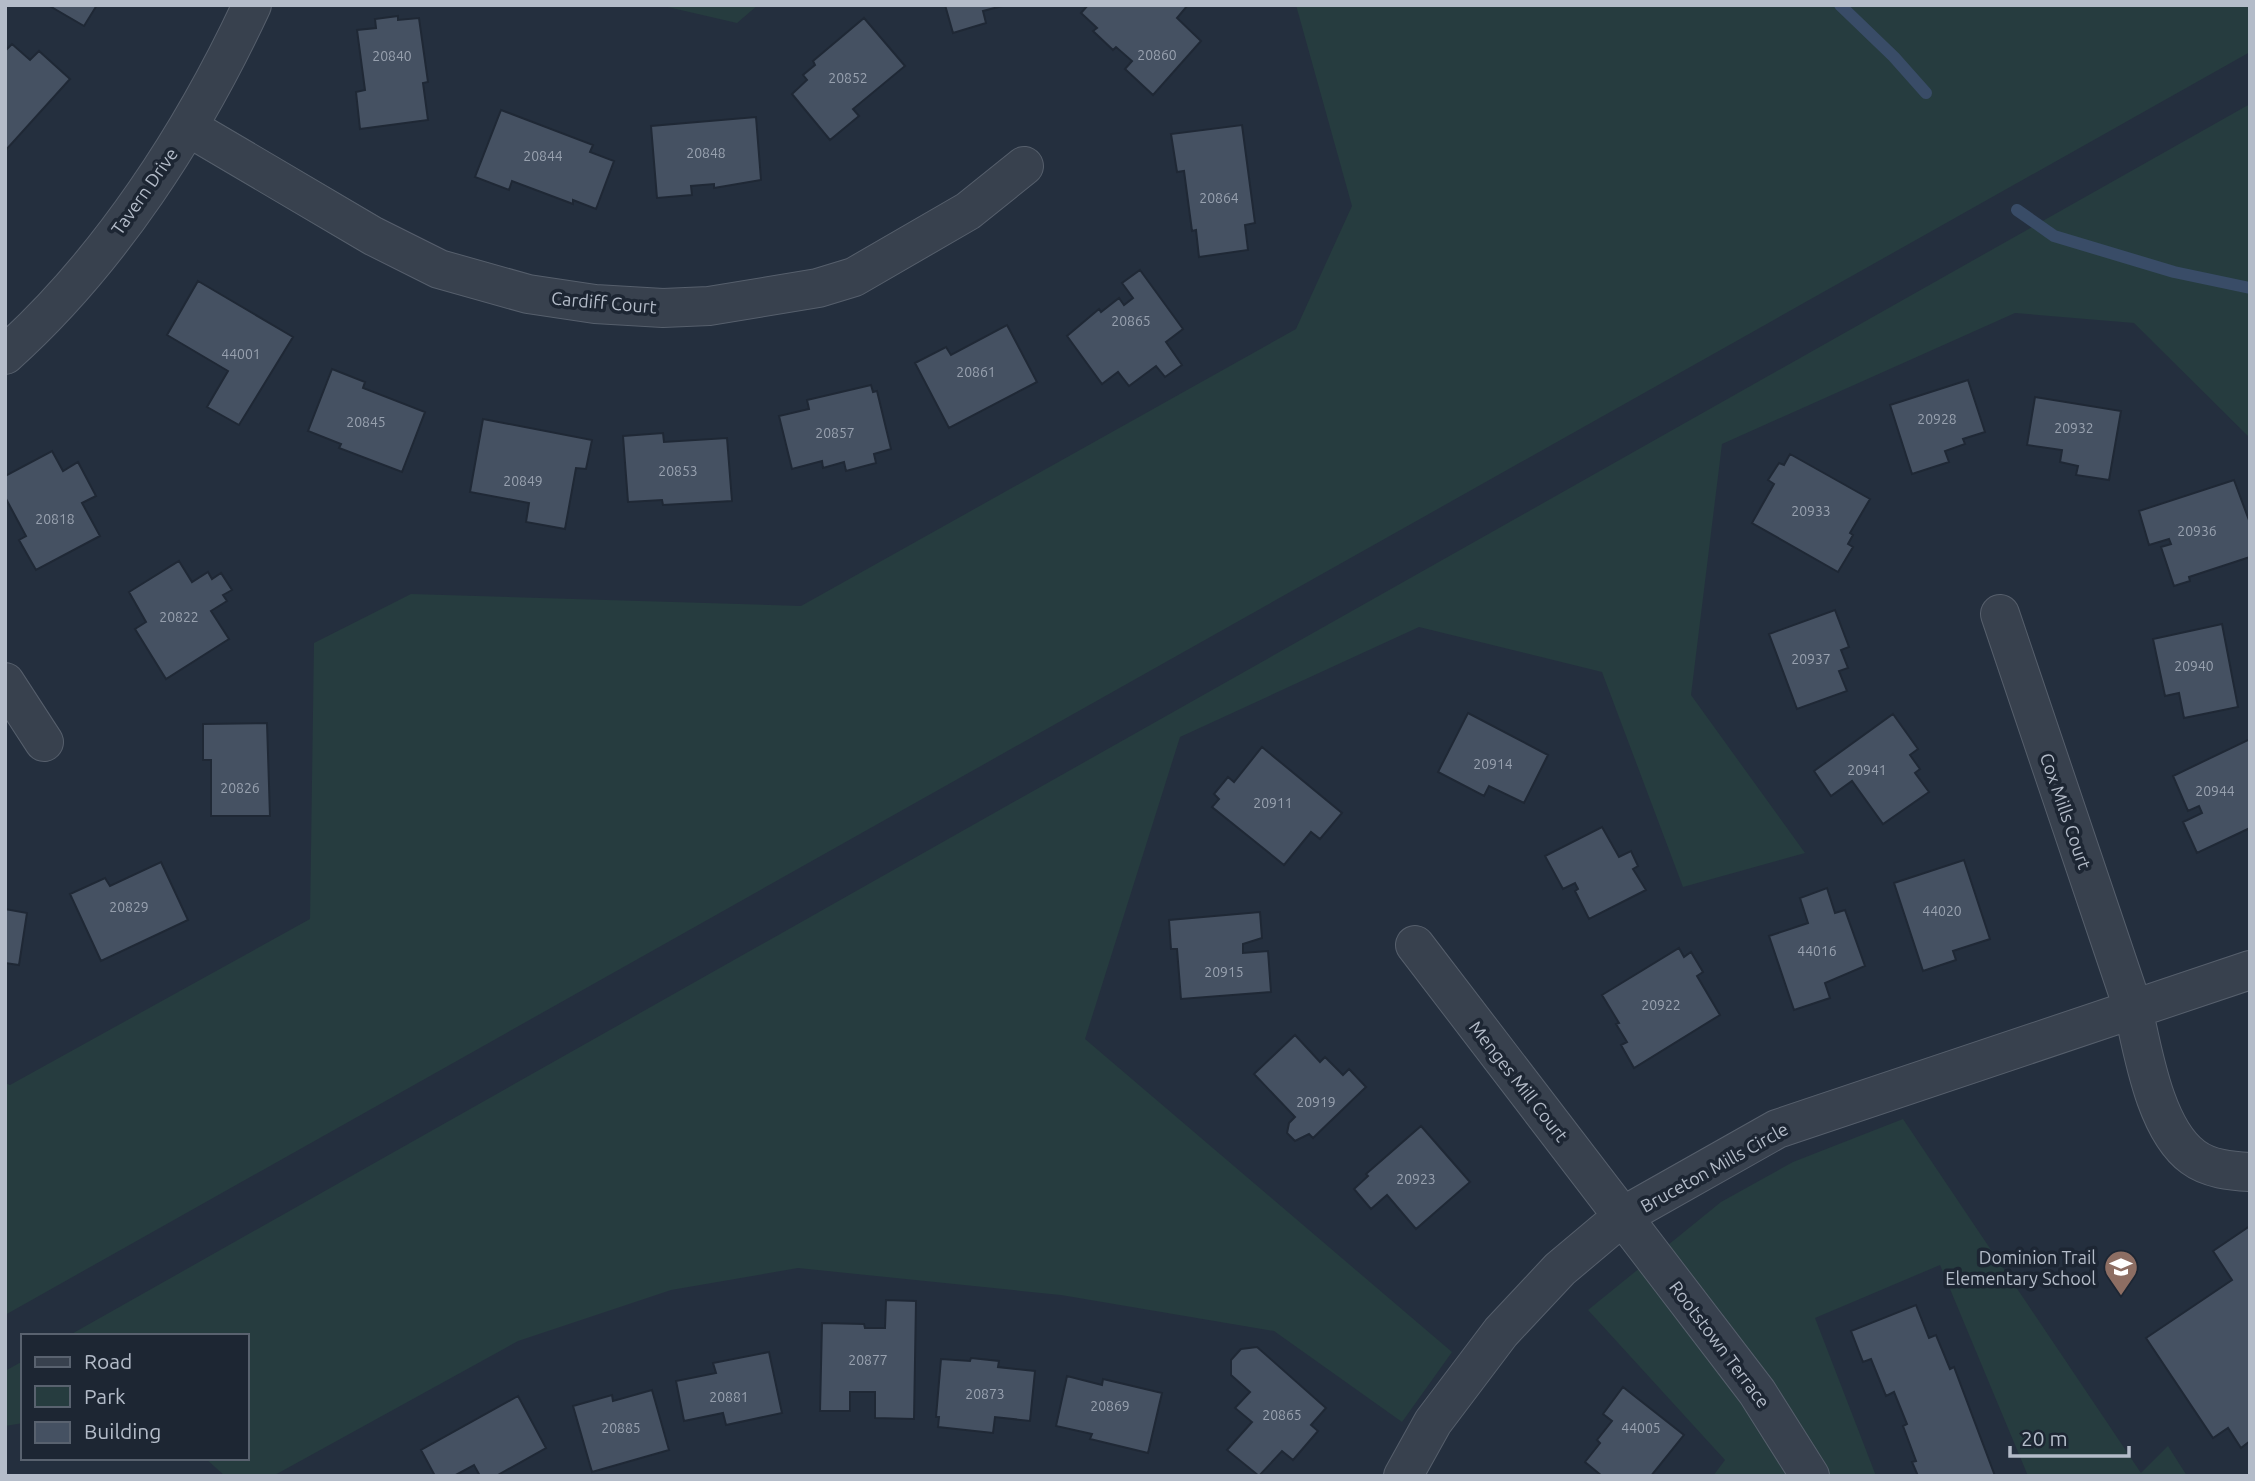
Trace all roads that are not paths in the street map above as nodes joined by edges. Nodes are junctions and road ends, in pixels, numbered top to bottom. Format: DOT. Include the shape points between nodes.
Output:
graph roads {
  1 [pos="252,5"];
  2 [pos="188,127"];
  3 [pos="1024,166"];
  4 [pos="5,355"];
  5 [pos="2000,614"];
  6 [pos="5,682"];
  7 [pos="44,742"];
  8 [pos="1415,945"];
  9 [pos="2250,970"];
  10 [pos="2133,1008"];
  11 [pos="2250,1172"];
  12 [pos="1623,1216"];
  13 [pos="1403,1476"];
  14 [pos="1810,1476"];
  1 -- 2 [label="street, Tavern Drive"];
  2 -- 3 [label="street, Cardiff Court" via="373,236 439,269 528,294 663,308 790,293 854,277 968,211"];
  2 -- 4 [label="street, Tavern Drive" via="102,249 30,333"];
  5 -- 10 [label="street, Cox Mills Court"];
  6 -- 7 [label="street"];
  8 -- 12 [label="street, Menges Mill Court"];
  9 -- 10 [label="street, Bruceton Mills Circle"];
  10 -- 11 [label="street, Cox Mills Court" via="2146,1065 2169,1130 2193,1158 2223,1171"];
  10 -- 12 [label="street, Bruceton Mills Circle" via="1777,1129"];
  12 -- 13 [label="street, Bruceton Mills Circle" via="1560,1269 1501,1332 1433,1422"];
  12 -- 14 [label="street, Rootstown Terrace" via="1767,1405"];
}
